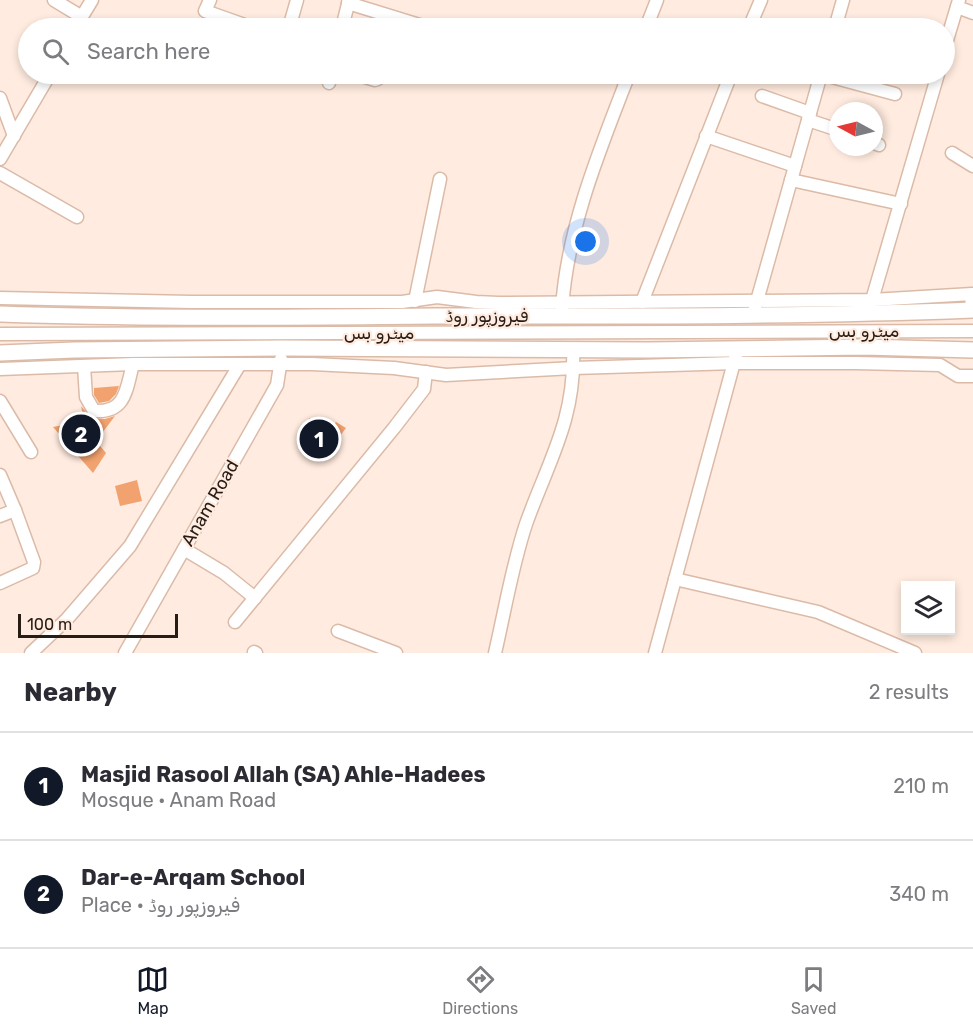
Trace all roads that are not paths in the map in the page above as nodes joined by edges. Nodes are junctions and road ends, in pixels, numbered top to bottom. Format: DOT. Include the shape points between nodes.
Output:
graph roads {
  1 [pos="55,0"];
  2 [pos="92,0"];
  3 [pos="210,0"];
  4 [pos="297,0"];
  5 [pos="657,0"];
  6 [pos="760,0"];
  7 [pos="843,0"];
  8 [pos="348,1"];
  9 [pos="956,2"];
  10 [pos="973,13"];
  11 [pos="74,18"];
  12 [pos="82,18"];
  13 [pos="225,18"];
  14 [pos="292,18"];
  15 [pos="344,18"];
  16 [pos="384,18"];
  17 [pos="650,18"];
  18 [pos="753,18"];
  19 [pos="838,18"];
  20 [pos="952,18"];
  21 [pos="44,84"];
  22 [pos="625,84"];
  23 [pos="727,84"];
  24 [pos="818,84"];
  25 [pos="858,84"];
  26 [pos="935,84"];
  27 [pos="895,94"];
  28 [pos="762,96"];
  29 [pos="0,98"];
  30 [pos="809,117"];
  31 [pos="829,126"];
  32 [pos="15,136"];
  33 [pos="706,136"];
  34 [pos="952,153"];
  35 [pos="0,159"];
  36 [pos="795,166"];
  37 [pos="973,166"];
  38 [pos="0,173"];
  39 [pos="440,179"];
  40 [pos="791,180"];
  41 [pos="901,204"];
  42 [pos="77,217"];
  43 [pos="973,293"];
  44 [pos="0,298"];
  45 [pos="872,300"];
  46 [pos="415,301"];
  47 [pos="642,302"];
  48 [pos="755,308"];
  49 [pos="562,309"];
  50 [pos="972,310"];
  51 [pos="0,314"];
  52 [pos="973,331"];
  53 [pos="0,334"];
  54 [pos="282,348"];
  55 [pos="573,349"];
  56 [pos="973,350"];
  57 [pos="0,353"];
  58 [pos="736,355"];
  59 [pos="176,356"];
  60 [pos="77,361"];
  61 [pos="133,364"];
  62 [pos="240,364"];
  63 [pos="281,365"];
  64 [pos="574,368"];
  65 [pos="0,369"];
  66 [pos="426,372"];
  67 [pos="973,376"];
  68 [pos="0,401"];
  69 [pos="31,452"];
  70 [pos="0,475"];
  71 [pos="15,510"];
  72 [pos="0,516"];
  73 [pos="184,549"];
  74 [pos="675,579"];
  75 [pos="0,583"];
  76 [pos="255,598"];
  77 [pos="235,622"];
  78 [pos="338,631"];
  79 [pos="31,653"];
  80 [pos="125,653"];
  81 [pos="396,653"];
  82 [pos="495,653"];
  83 [pos="655,653"];
  84 [pos="915,653"];
  1 -- 11 [label="street"];
  2 -- 12 [label="street"];
  3 -- 13 [label="street" via="205,11"];
  4 -- 14 [label="street"];
  5 -- 17 [label="street"];
  6 -- 18 [label="street"];
  7 -- 19 [label="street"];
  8 -- 15 [label="street"];
  8 -- 16 [label="street"];
  9 -- 10 [label="street"];
  9 -- 20 [label="street"];
  21 -- 32 [label="street"];
  22 -- 49 [label="street" via="590,180 572,247"];
  23 -- 33 [label="street"];
  24 -- 30 [label="street"];
  25 -- 27 [label="street"];
  26 -- 41 [label="street"];
  28 -- 30 [label="street"];
  29 -- 32 [label="street"];
  30 -- 31 [label="street"];
  30 -- 36 [label="street"];
  32 -- 35 [label="street"];
  33 -- 36 [label="street"];
  33 -- 47 [label="street"];
  34 -- 37 [label="street"];
  36 -- 40 [label="street"];
  38 -- 42 [label="street"];
  39 -- 46 [label="street"];
  40 -- 41 [label="street"];
  40 -- 48 [label="street"];
  41 -- 45 [label="street"];
  43 -- 45 [label="street"];
  43 -- 50 [label="street"];
  44 -- 46 [label="street"];
  45 -- 48 [label="street"];
  46 -- 49 [label="street" via="436,297"];
  47 -- 48 [label="street"];
  47 -- 49 [label="street"];
  48 -- 49 [label="main road, فیروزپور روڈ"];
  48 -- 50 [label="main road, فیروزپور روڈ" via="876,314"];
  49 -- 51 [label="main road, فیروزپور روڈ" via="114,318"];
  52 -- 53 [label="street, میٹرو بس"];
  54 -- 55 [label="main road, فیروزپور روڈ"];
  54 -- 59 [label="main road, فیروزپور روڈ"];
  54 -- 63 [label="street, Anam Road"];
  55 -- 58 [label="main road, فیروزپور روڈ"];
  55 -- 64 [label="street"];
  56 -- 58 [label="main road, فیروزپور روڈ" via="864,347"];
  57 -- 60 [label="main road, فیروزپور روڈ"];
  58 -- 64 [label="street"];
  58 -- 67 [label="street" via="940,366 958,376"];
  58 -- 74 [label="street"];
  59 -- 60 [label="main road, فیروزپور روڈ"];
  59 -- 61 [label="street"];
  59 -- 62 [label="street"];
  60 -- 61 [label="street"];
  60 -- 61 [label="street" via="86,397 98,412 112,411 118,405"];
  60 -- 65 [label="street"];
  62 -- 63 [label="street"];
  62 -- 79 [label="street" via="130,546 67,620"];
  63 -- 66 [label="street"];
  63 -- 73 [label="street, Anam Road" via="277,385"];
  64 -- 66 [label="street" via="472,375"];
  64 -- 82 [label="street" via="566,422 520,545"];
  66 -- 76 [label="street" via="424,389"];
  68 -- 69 [label="street"];
  70 -- 71 [label="street"];
  71 -- 72 [label="street"];
  71 -- 75 [label="street" via="33,568"];
  73 -- 76 [label="street"];
  73 -- 80 [label="street, Anam Road"];
  74 -- 83 [label="street"];
  74 -- 84 [label="street" via="818,612"];
  76 -- 77 [label="street"];
  78 -- 81 [label="street"];
}
